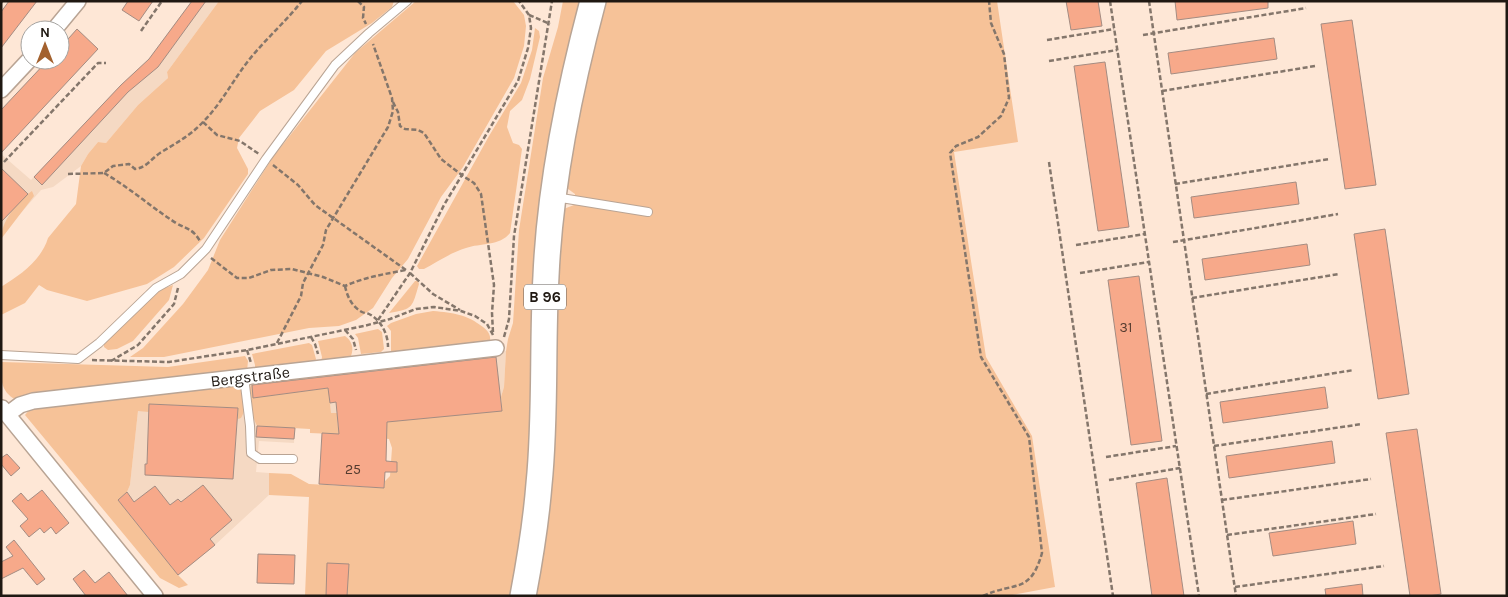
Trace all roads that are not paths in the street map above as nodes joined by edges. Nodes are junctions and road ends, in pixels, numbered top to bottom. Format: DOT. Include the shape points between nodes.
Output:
graph roads {
  1 [pos="78,1"];
  2 [pos="407,1"];
  3 [pos="593,1"];
  4 [pos="62,20"];
  5 [pos="20,70"];
  6 [pos="1,90"];
  7 [pos="553,197"];
  8 [pos="648,212"];
  9 [pos="495,341"];
  10 [pos="1,355"];
  11 [pos="244,377"];
  12 [pos="5,410"];
  13 [pos="293,459"];
  14 [pos="156,596"];
  15 [pos="523,596"];
  1 -- 4 [label="street"];
  2 -- 10 [label="lane" via="335,65 266,159 206,249 181,274 156,288 99,343 78,358"];
  3 -- 7 [label="main road, B 96" via="562,136"];
  5 -- 6 [label="street"];
  7 -- 8 [label="lane"];
  7 -- 15 [label="main road, B 96" via="546,275 540,482"];
  9 -- 11 [label="street, Bergstraße" via="387,360"];
  11 -- 12 [label="street, Bergstraße" via="33,401"];
  11 -- 13 [label="lane" via="251,453 260,459"];
  12 -- 14 [label="street, Bergstraße"];
}
